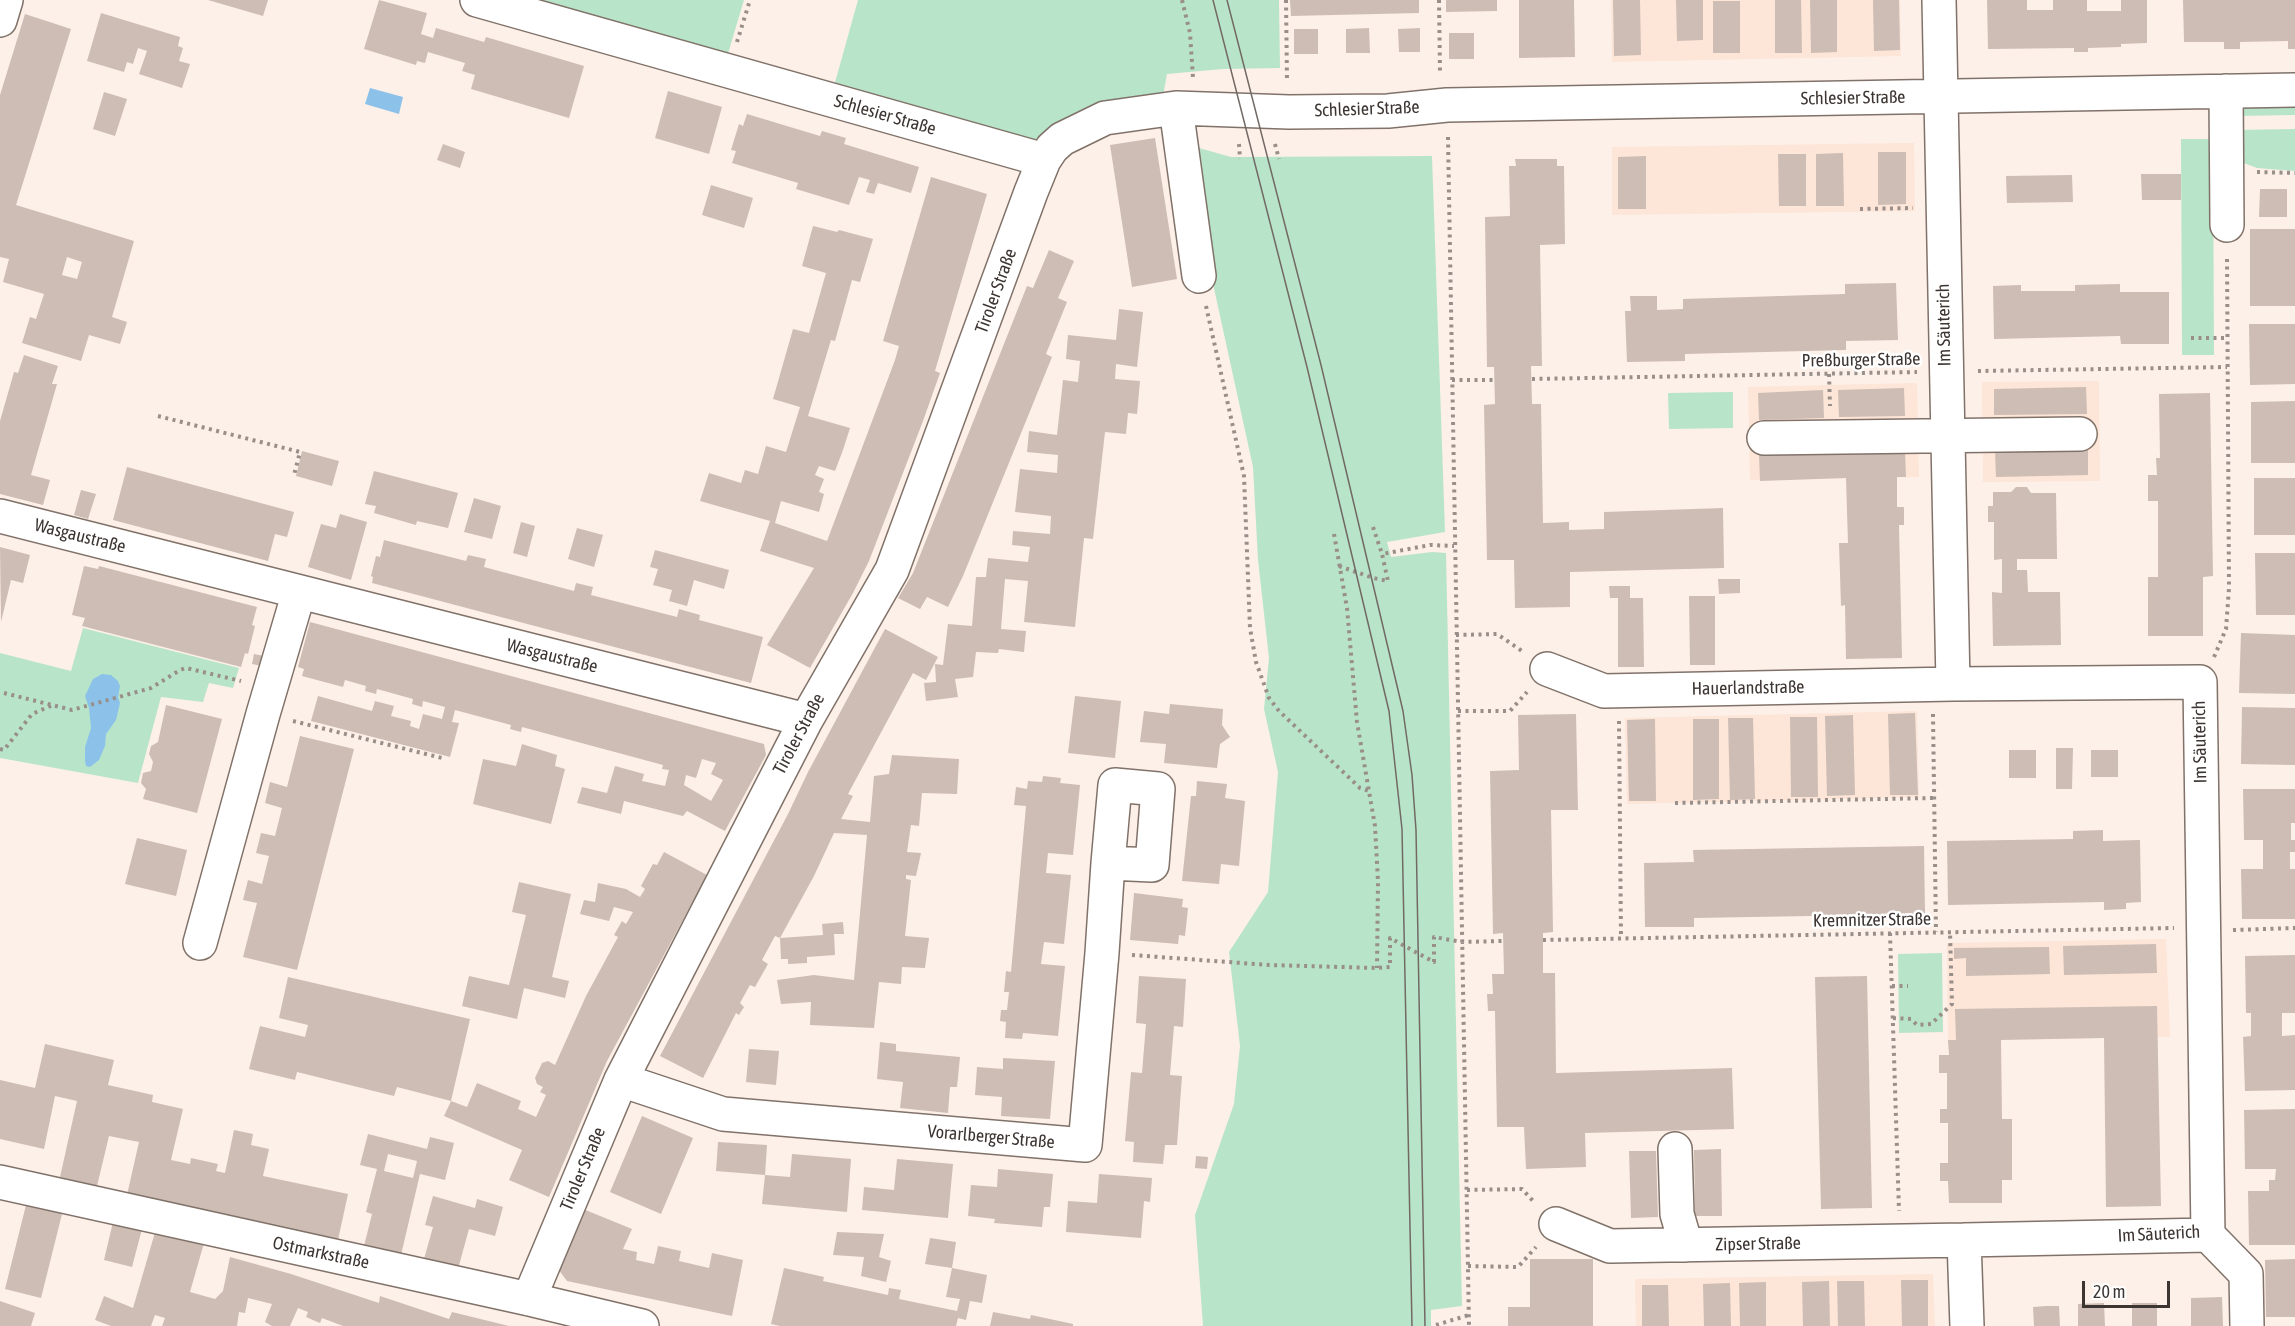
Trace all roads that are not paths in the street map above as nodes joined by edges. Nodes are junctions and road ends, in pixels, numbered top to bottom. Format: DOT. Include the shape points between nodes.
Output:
graph roads {
  1 [pos="6,0"];
  2 [pos="477,0"];
  3 [pos="1939,0"];
  4 [pos="0,21"];
  5 [pos="2295,90"];
  6 [pos="2226,91"];
  7 [pos="1941,96"];
  8 [pos="1176,108"];
  9 [pos="1044,160"];
  10 [pos="2227,225"];
  11 [pos="1199,276"];
  12 [pos="2080,434"];
  13 [pos="1947,436"];
  14 [pos="1764,438"];
  15 [pos="0,516"];
  16 [pos="299,592"];
  17 [pos="1547,669"];
  18 [pos="1943,684"];
  19 [pos="806,720"];
  20 [pos="1108,863"];
  21 [pos="200,943"];
  22 [pos="621,1080"];
  23 [pos="1675,1149"];
  24 [pos="0,1182"];
  25 [pos="1556,1224"];
  26 [pos="2208,1235"];
  27 [pos="1964,1240"];
  28 [pos="1686,1245"];
  29 [pos="529,1299"];
  30 [pos="596,1321"];
  31 [pos="642,1326"];
  32 [pos="1967,1326"];
  33 [pos="2247,1326"];
  1 -- 4 [label="street"];
  2 -- 9 [label="street, Schlesier Straße"];
  3 -- 7 [label="street, Im Säuterich"];
  5 -- 6 [label="street, Schlesier Straße"];
  6 -- 7 [label="street, Schlesier Straße"];
  6 -- 10 [label="street"];
  7 -- 8 [label="street, Schlesier Straße" via="1447,105 1388,111"];
  7 -- 13 [label="street, Im Säuterich"];
  8 -- 9 [label="street, Schlesier Straße" via="1105,118 1062,139"];
  8 -- 11 [label="street"];
  9 -- 19 [label="street, Tiroler Straße" via="892,570"];
  12 -- 13 [label="street"];
  13 -- 14 [label="street"];
  13 -- 18 [label="street, Im Säuterich"];
  15 -- 16 [label="street, Wasgaustraße"];
  16 -- 19 [label="street, Wasgaustraße"];
  16 -- 21 [label="street"];
  17 -- 18 [label="street, Hauerlandstraße" via="1604,691"];
  18 -- 26 [label="street, Im Säuterich" via="2199,682"];
  19 -- 22 [label="street, Tiroler Straße"];
  20 -- 22 [label="street, Vorarlberger Straße" via="1085,1145 723,1114"];
  22 -- 29 [label="street, Tiroler Straße"];
  23 -- 28 [label="street" via="1677,1214"];
  24 -- 29 [label="street, Ostmarkstraße"];
  25 -- 28 [label="street, Zipser Straße" via="1610,1246"];
  26 -- 27 [label="street, Im Säuterich"];
  26 -- 33 [label="street" via="2246,1274"];
  27 -- 28 [label="street, Zipser Straße"];
  27 -- 32 [label="street"];
  29 -- 30 [label="street, Ostmarkstraße"];
  30 -- 31 [label="street, Ostmarkstraße"];
}
